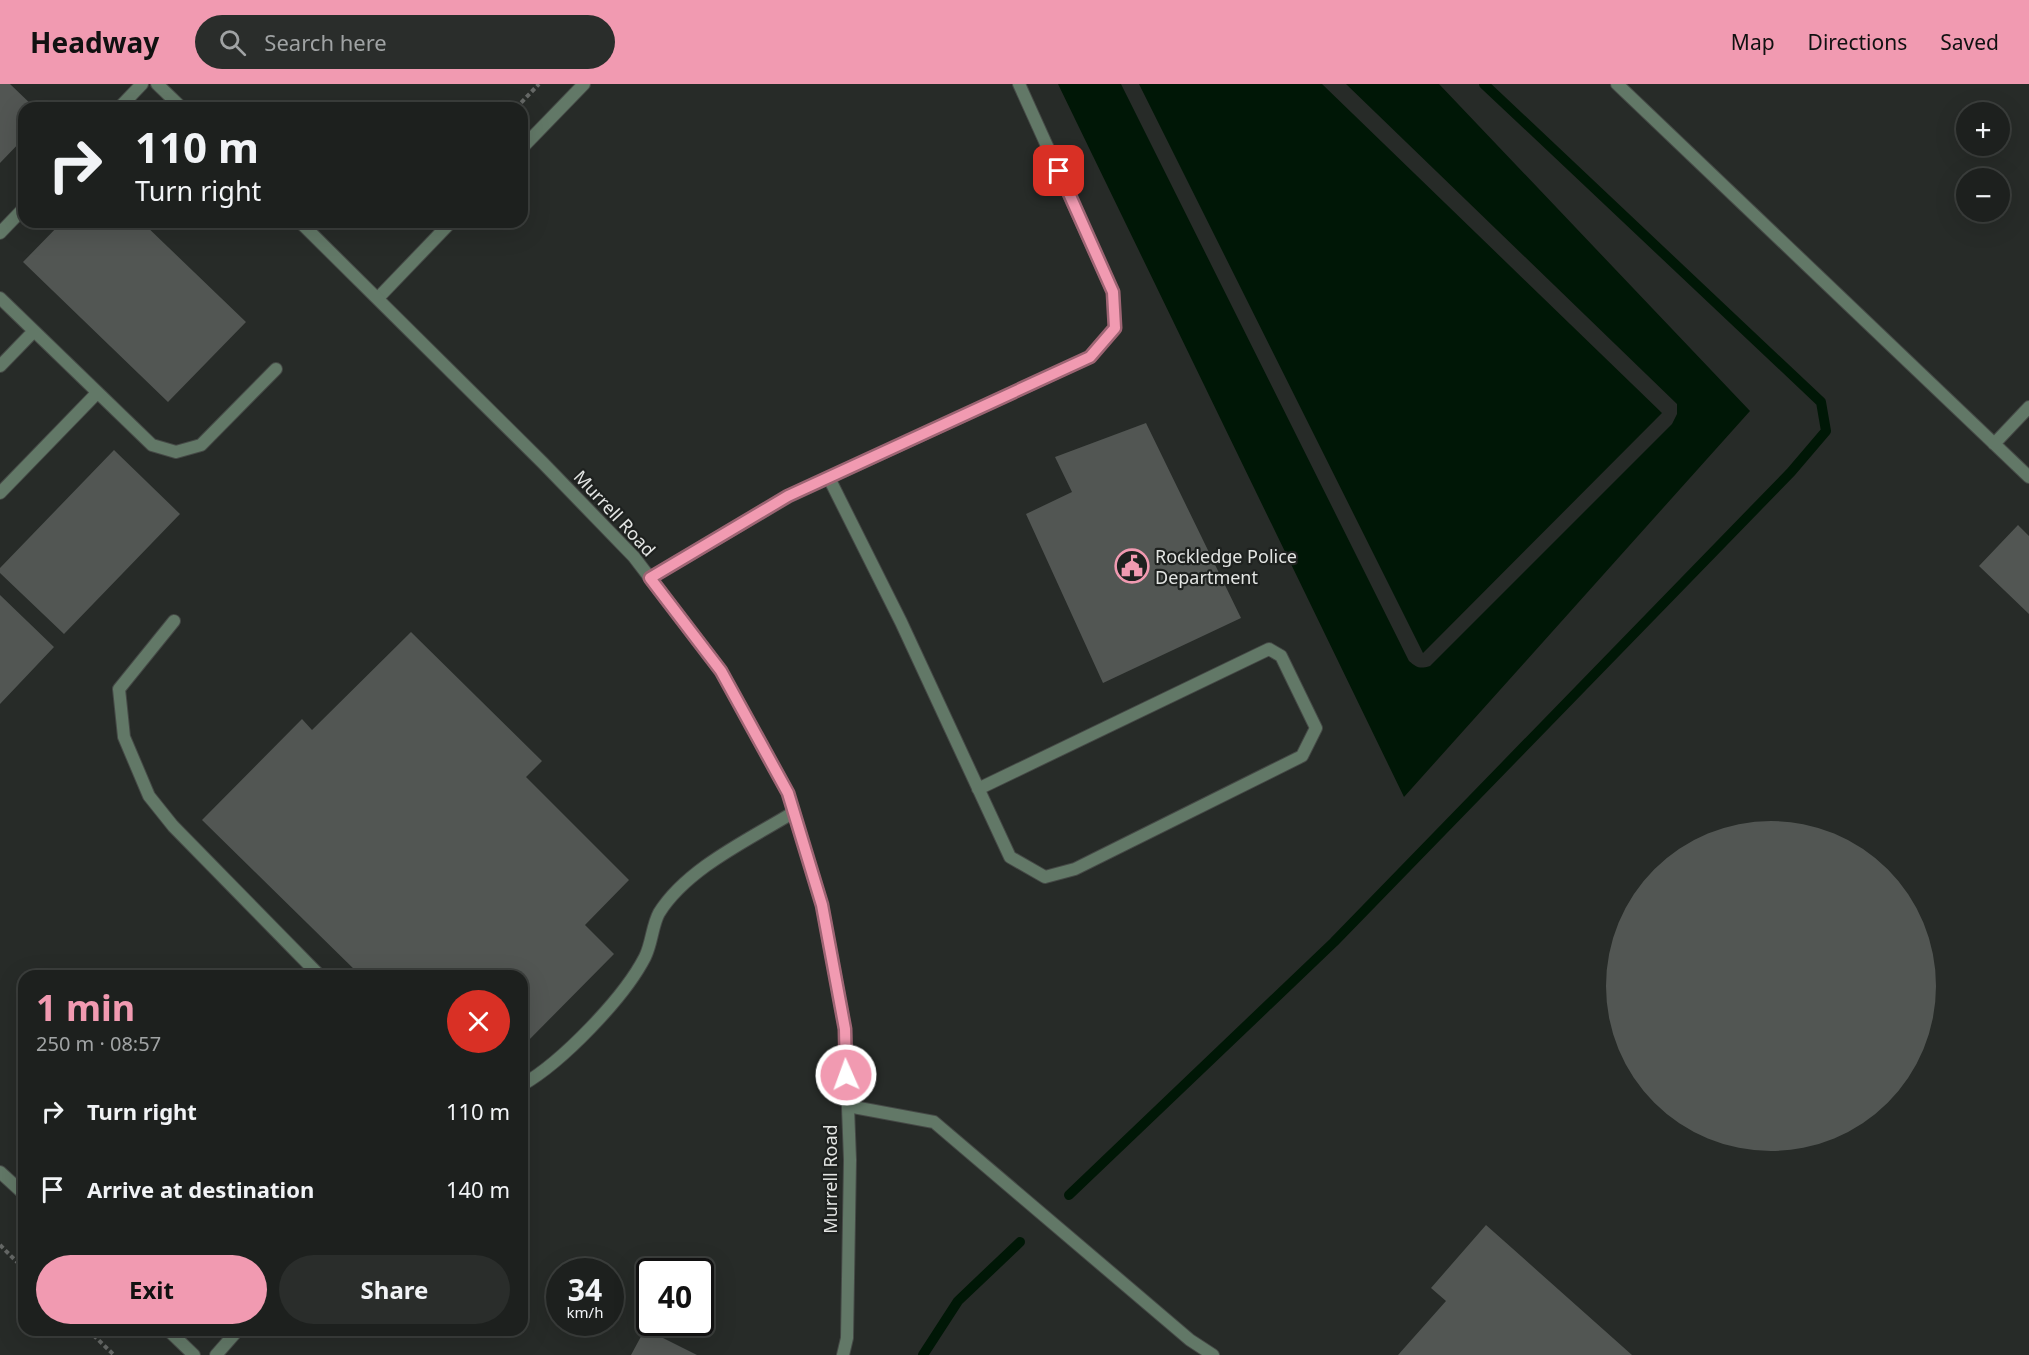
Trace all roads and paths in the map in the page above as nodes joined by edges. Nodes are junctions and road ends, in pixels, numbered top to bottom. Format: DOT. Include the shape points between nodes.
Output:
graph roads {
  1 [pos="142,84"];
  2 [pos="157,84"];
  3 [pos="539,84"];
  4 [pos="584,84"];
  5 [pos="1019,84"];
  6 [pos="1617,84"];
  7 [pos="125,102"];
  8 [pos="176,102"];
  9 [pos="522,102"];
  10 [pos="528,142"];
  11 [pos="18,214"];
  12 [pos="306,228"];
  13 [pos="445,228"];
  14 [pos="0,233"];
  15 [pos="0,298"];
  16 [pos="378,298"];
  17 [pos="34,331"];
  18 [pos="0,366"];
  19 [pos="276,369"];
  20 [pos="97,393"];
  21 [pos="2029,407"];
  22 [pos="1994,444"];
  23 [pos="2029,477"];
  24 [pos="829,478"];
  25 [pos="0,493"];
  26 [pos="650,578"];
  27 [pos="174,621"];
  28 [pos="978,789"];
  29 [pos="794,812"];
  30 [pos="314,970"];
  31 [pos="528,1081"];
  32 [pos="848,1106"];
  33 [pos="0,1172"];
  34 [pos="18,1188"];
  35 [pos="0,1245"];
  36 [pos="18,1263"];
  37 [pos="94,1336"];
  38 [pos="174,1336"];
  39 [pos="233,1336"];
  40 [pos="114,1355"];
  41 [pos="194,1355"];
  42 [pos="216,1355"];
  43 [pos="843,1355"];
  44 [pos="1213,1355"];
  1 -- 7 [label="street"];
  2 -- 8 [label="street"];
  3 -- 9 [label="path"];
  4 -- 10 [label="street"];
  5 -- 24 [label="street" via="1113,292 1115,328 1090,357"];
  6 -- 22 [label="street"];
  11 -- 14 [label="street"];
  12 -- 16 [label="street, Murrell Road"];
  13 -- 16 [label="street"];
  15 -- 17 [label="street"];
  16 -- 26 [label="street, Murrell Road" via="543,463"];
  17 -- 18 [label="street"];
  17 -- 20 [label="street"];
  19 -- 20 [label="street" via="201,445 176,452 152,445"];
  20 -- 25 [label="street"];
  21 -- 22 [label="street"];
  22 -- 23 [label="street"];
  24 -- 26 [label="street" via="788,496"];
  24 -- 28 [label="street"];
  26 -- 29 [label="street, Murrell Road" via="721,671 788,793"];
  27 -- 30 [label="street" via="119,688 124,737 149,796 173,826"];
  28 -- 28 [label="street" via="1010,857 1045,877 1075,869 1302,756 1316,728 1281,656 1269,649"];
  29 -- 31 [label="street" via="690,876 658,914 646,955 624,991 549,1066"];
  29 -- 32 [label="street, Murrell Road" via="822,905 845,1029"];
  32 -- 43 [label="street, Murrell Road" via="847,1338"];
  32 -- 44 [label="street" via="934,1122 1190,1340"];
  33 -- 34 [label="street"];
  35 -- 36 [label="path"];
  37 -- 40 [label="path"];
  38 -- 41 [label="street"];
  39 -- 42 [label="street"];
}
